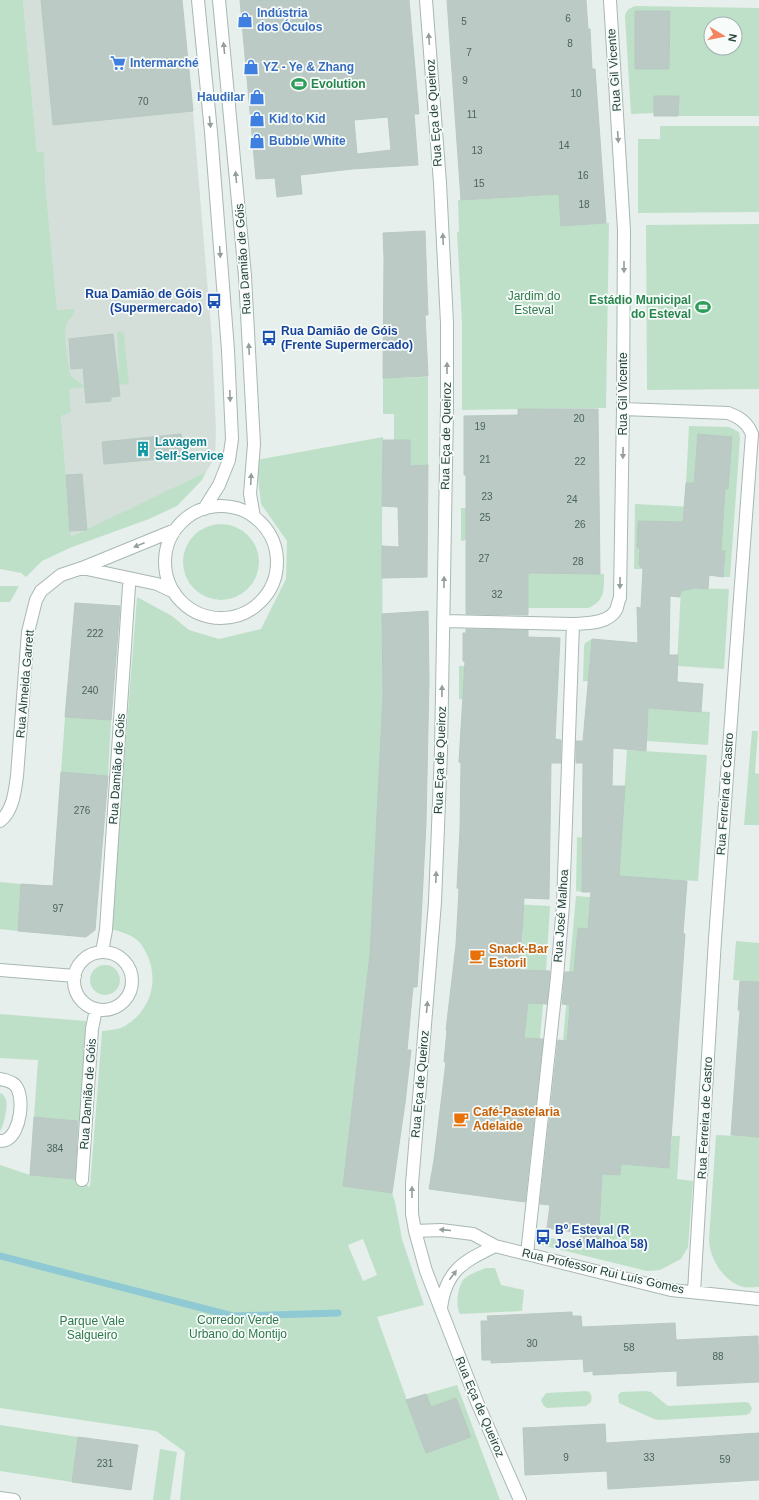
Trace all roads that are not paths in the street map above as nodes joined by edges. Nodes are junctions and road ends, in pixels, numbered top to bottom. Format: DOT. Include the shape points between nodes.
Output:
graph roads {
  1 [pos="198,0"];
  2 [pos="219,0"];
  3 [pos="426,0"];
  4 [pos="610,0"];
  5 [pos="624,409"];
  6 [pos="204,509"];
  7 [pos="254,517"];
  8 [pos="176,530"];
  9 [pos="82,568"];
  10 [pos="129,586"];
  11 [pos="174,592"];
  12 [pos="443,622"];
  13 [pos="573,624"];
  14 [pos="0,821"];
  15 [pos="102,952"];
  16 [pos="0,970"];
  17 [pos="75,976"];
  18 [pos="96,1009"];
  19 [pos="0,1079"];
  20 [pos="0,1141"];
  21 [pos="82,1180"];
  22 [pos="415,1231"];
  23 [pos="495,1246"];
  24 [pos="527,1254"];
  25 [pos="694,1292"];
  26 [pos="759,1299"];
  27 [pos="441,1312"];
  28 [pos="0,1498"];
  29 [pos="14,1500"];
  30 [pos="520,1500"];
  1 -- 6 [label="street, Rua Damião de Góis, one-way" via="227,335 232,439 229,460 219,485"];
  7 -- 2 [label="street, Rua Damião de Góis, one-way" via="250,494 254,444 245,276"];
  12 -- 3 [label="street, Rua Eça de Queiroz, one-way" via="447,323 440,183"];
  4 -- 5 [label="street, Rua Gil Vicente, one-way" via="624,230"];
  5 -- 13 [label="street, Rua Gil Vicente, one-way" via="620,598 616,611 606,619"];
  5 -- 25 [label="street, Rua Ferreira de Castro" via="728,413 749,426 752,434 715,939"];
  6 -- 7 [label="street" via="222,506 239,509"];
  6 -- 8 [label="street" via="188,517"];
  7 -- 11 [label="street" via="266,530 274,546 277,564 274,581 265,596 252,609 236,616 219,618 201,615 186,606"];
  8 -- 9 [label="street, Rua Almeida Garrett, one-way"];
  8 -- 11 [label="street" via="168,545 165,561"];
  9 -- 11 [label="street" via="157,584"];
  9 -- 14 [label="street, Rua Almeida Garrett" via="61,575 41,591 36,600 28,632 17,776 13,799 5,817"];
  10 -- 15 [label="street, Rua Damião de Góis" via="106,930"];
  12 -- 13 [label="street, Rua Gil Vicente"];
  22 -- 12 [label="street, Rua Eça de Queiroz, one-way" via="412,1184 435,902"];
  13 -- 24 [label="street, Rua José Malhoa" via="563,905 557,985"];
  15 -- 17 [label="street" via="85,959"];
  15 -- 18 [label="street" via="121,958 129,969 132,983 130,993 124,1001 108,1010"];
  16 -- 17 [label="street"];
  17 -- 18 [label="street" via="75,985 83,1002"];
  18 -- 21 [label="street, Rua Damião de Góis" via="92,1029"];
  19 -- 20 [label="street" via="13,1083 21,1104 16,1128 6,1140"];
  23 -- 22 [label="street, Rua Professor Rui Luís Gomes, one-way" via="472,1234 441,1230"];
  22 -- 27 [label="street, Rua Eça de Queiroz"];
  23 -- 24 [label="street, Rua Professor Rui Luís Gomes"];
  27 -- 23 [label="street, one-way" via="443,1293 452,1276 468,1259"];
  24 -- 25 [label="street, Rua Professor Rui Luís Gomes" via="671,1290"];
  25 -- 26 [label="street, Rua Professor Rui Luís Gomes"];
  27 -- 30 [label="street, Rua Eça de Queiroz"];
  28 -- 29 [label="street"];
}
